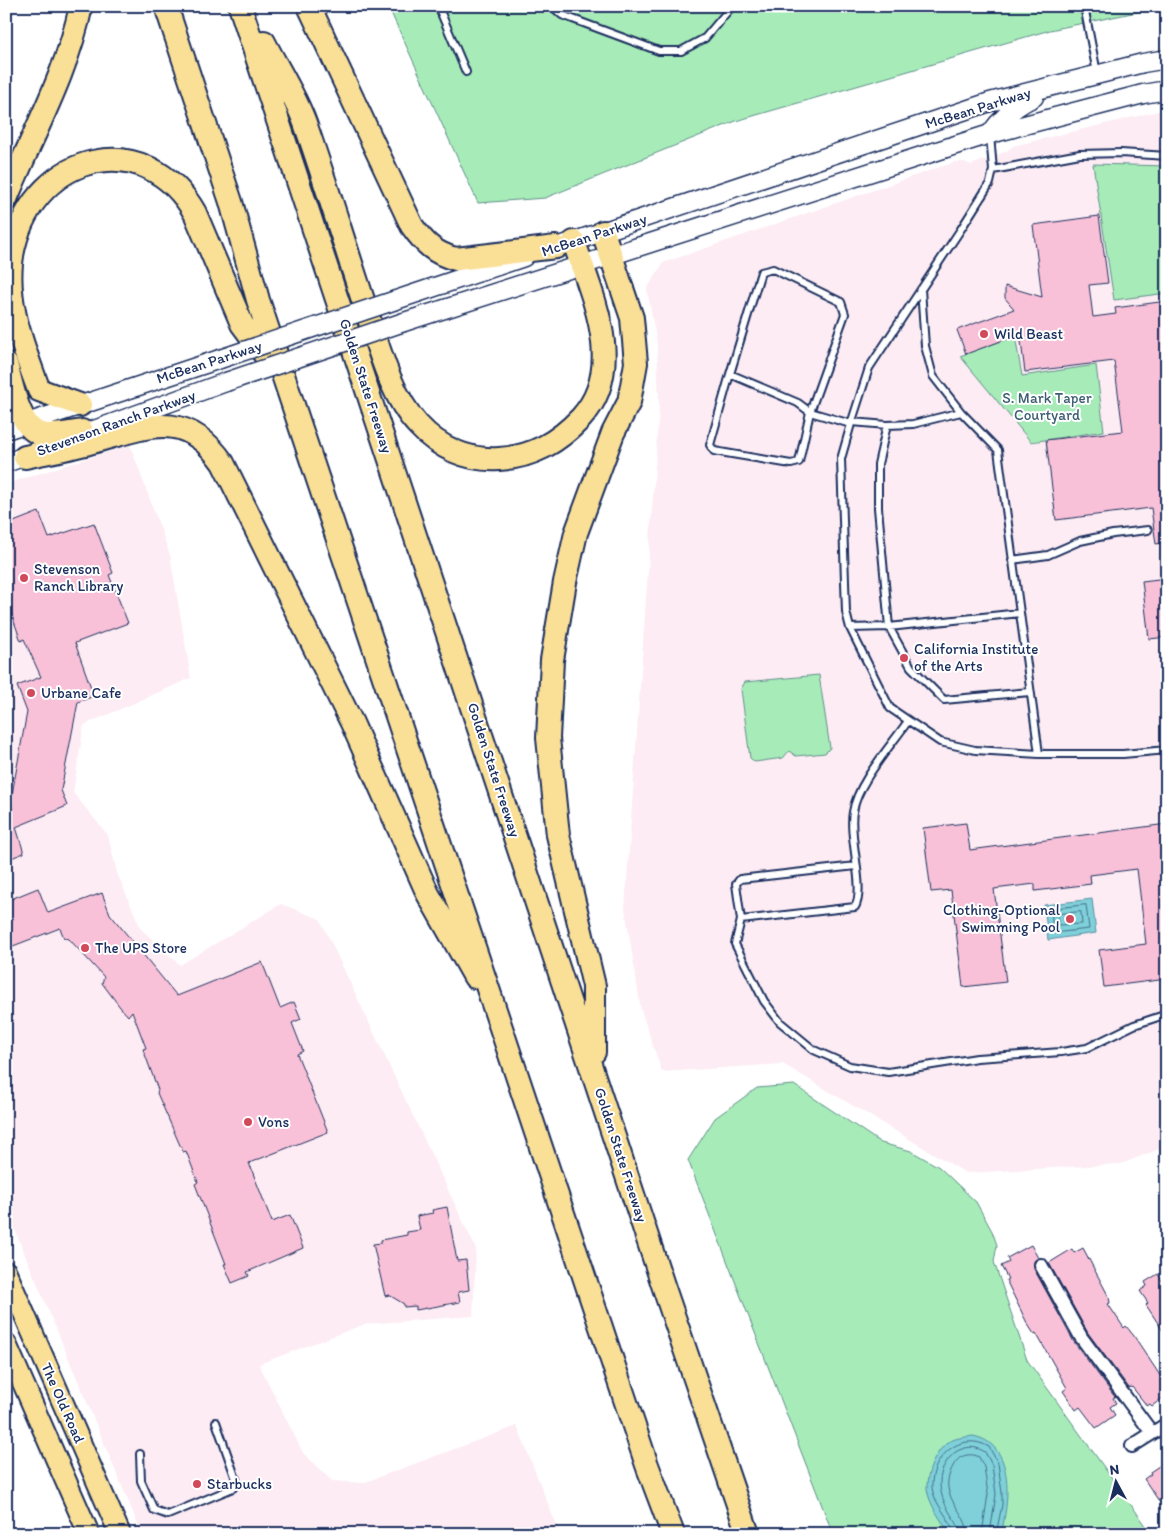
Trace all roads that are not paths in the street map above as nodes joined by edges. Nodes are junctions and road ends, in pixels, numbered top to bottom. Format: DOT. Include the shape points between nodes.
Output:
graph roads {
  1 [pos="81,6"];
  2 [pos="166,6"];
  3 [pos="240,6"];
  4 [pos="246,6"];
  5 [pos="309,6"];
  6 [pos="438,6"];
  7 [pos="552,6"];
  8 [pos="732,6"];
  9 [pos="1084,6"];
  10 [pos="1167,59"];
  11 [pos="466,72"];
  12 [pos="1097,74"];
  13 [pos="1064,83"];
  14 [pos="1167,90"];
  15 [pos="990,134"];
  16 [pos="1167,156"];
  17 [pos="993,170"];
  18 [pos="6,199"];
  19 [pos="603,232"];
  20 [pos="565,245"];
  21 [pos="612,255"];
  22 [pos="582,264"];
  23 [pos="921,289"];
  24 [pos="6,364"];
  25 [pos="730,374"];
  26 [pos="226,382"];
  27 [pos="285,382"];
  28 [pos="80,405"];
  29 [pos="810,412"];
  30 [pos="961,412"];
  31 [pos="851,423"];
  32 [pos="887,425"];
  33 [pos="15,426"];
  34 [pos="92,430"];
  35 [pos="15,460"];
  36 [pos="1148,530"];
  37 [pos="1012,560"];
  38 [pos="1020,613"];
  39 [pos="889,627"];
  40 [pos="850,628"];
  41 [pos="1030,692"];
  42 [pos="908,721"];
  43 [pos="1167,750"];
  44 [pos="1039,754"];
  45 [pos="856,866"];
  46 [pos="741,920"];
  47 [pos="1167,1014"];
  48 [pos="500,1022"];
  49 [pos="594,1073"];
  50 [pos="1041,1265"];
  51 [pos="6,1272"];
  52 [pos="6,1344"];
  53 [pos="216,1422"];
  54 [pos="1162,1429"];
  55 [pos="1132,1446"];
  56 [pos="140,1454"];
  57 [pos="90,1534"];
  58 [pos="120,1534"];
  59 [pos="673,1534"];
  60 [pos="748,1534"];
  1 -- 18 [label="highway" via="59,77"];
  2 -- 27 [label="highway"];
  3 -- 49 [label="highway, Golden State Freeway"];
  4 -- 22 [label="highway" via="304,120 381,354 397,392 417,424 436,442 460,454 488,460 515,458 541,450 564,436 584,414 596,393 604,353 602,331"];
  5 -- 20 [label="highway" via="412,226 422,241 440,256 456,259"];
  6 -- 11 [label="lane"];
  7 -- 8 [label="lane" via="562,15 659,51 681,51 705,38"];
  9 -- 12 [label="lane"];
  10 -- 12 [label="main road, McBean Parkway"];
  12 -- 13 [label="main road, McBean Parkway"];
  13 -- 15 [label="main road" via="1020,103 1000,119"];
  13 -- 19 [label="main road, McBean Parkway" via="990,102"];
  14 -- 15 [label="main road, McBean Parkway"];
  15 -- 17 [label="lane"];
  15 -- 21 [label="main road, McBean Parkway"];
  16 -- 17 [label="lane" via="1080,154"];
  17 -- 23 [label="lane" via="985,190"];
  19 -- 20 [label="main road, McBean Parkway"];
  19 -- 21 [label="highway"];
  20 -- 22 [label="highway"];
  20 -- 28 [label="main road, McBean Parkway, bridge"];
  21 -- 22 [label="main road, McBean Parkway"];
  21 -- 49 [label="highway" via="632,318 636,363 629,402 613,433 576,533 552,660 548,738 558,835 594,986"];
  22 -- 26 [label="main road, McBean Parkway, bridge"];
  23 -- 30 [label="lane" via="925,346 933,376"];
  23 -- 31 [label="lane" via="869,368"];
  24 -- 33 [label="highway"];
  25 -- 29 [label="lane" via="798,403"];
  25 -- 29 [label="lane" via="710,445 714,451 791,464 799,462"];
  25 -- 29 [label="lane" via="761,272 773,269 842,302 845,307"];
  26 -- 34 [label="main road, Stevenson Ranch Parkway"];
  27 -- 28 [label="highway" via="242,324 185,196 173,182 139,164 105,161 74,168 44,188 31,204 20,227 11,273 13,310 39,390"];
  27 -- 48 [label="highway"];
  28 -- 33 [label="main road, McBean Parkway"];
  29 -- 31 [label="lane"];
  30 -- 32 [label="lane" via="913,424"];
  30 -- 37 [label="lane" via="998,450"];
  31 -- 32 [label="lane"];
  31 -- 40 [label="lane" via="841,459 846,612"];
  32 -- 39 [label="lane" via="878,464 878,508"];
  33 -- 34 [label="highway" via="53,435"];
  34 -- 35 [label="main road, Stevenson Ranch Parkway"];
  35 -- 48 [label="highway" via="152,425 181,429 204,440 214,450 352,723 428,894"];
  36 -- 37 [label="lane" via="1080,541 1048,555"];
  37 -- 38 [label="lane"];
  38 -- 39 [label="lane"];
  38 -- 41 [label="lane"];
  39 -- 40 [label="lane"];
  39 -- 41 [label="lane" via="911,667 944,700"];
  40 -- 42 [label="lane" via="890,708"];
  41 -- 44 [label="lane"];
  42 -- 44 [label="lane" via="940,742 975,750"];
  42 -- 45 [label="lane" via="861,790 853,811 851,831"];
  43 -- 44 [label="lane" via="1123,754"];
  45 -- 46 [label="lane" via="858,901 855,907"];
  45 -- 46 [label="lane" via="740,880 736,884"];
  46 -- 47 [label="lane" via="735,944 764,1001 780,1022 814,1050 850,1066 888,1072 977,1058 1087,1048 1134,1025"];
  48 -- 59 [label="highway" via="647,1465"];
  49 -- 60 [label="highway, Golden State Freeway"];
  50 -- 54 [label="street" via="1081,1337"];
  51 -- 58 [label="main road, The Old Road"];
  52 -- 57 [label="main road, The Old Road"];
  53 -- 56 [label="lane" via="237,1482 233,1488 168,1515 154,1510 141,1481"];
  54 -- 55 [label="street"];
}
